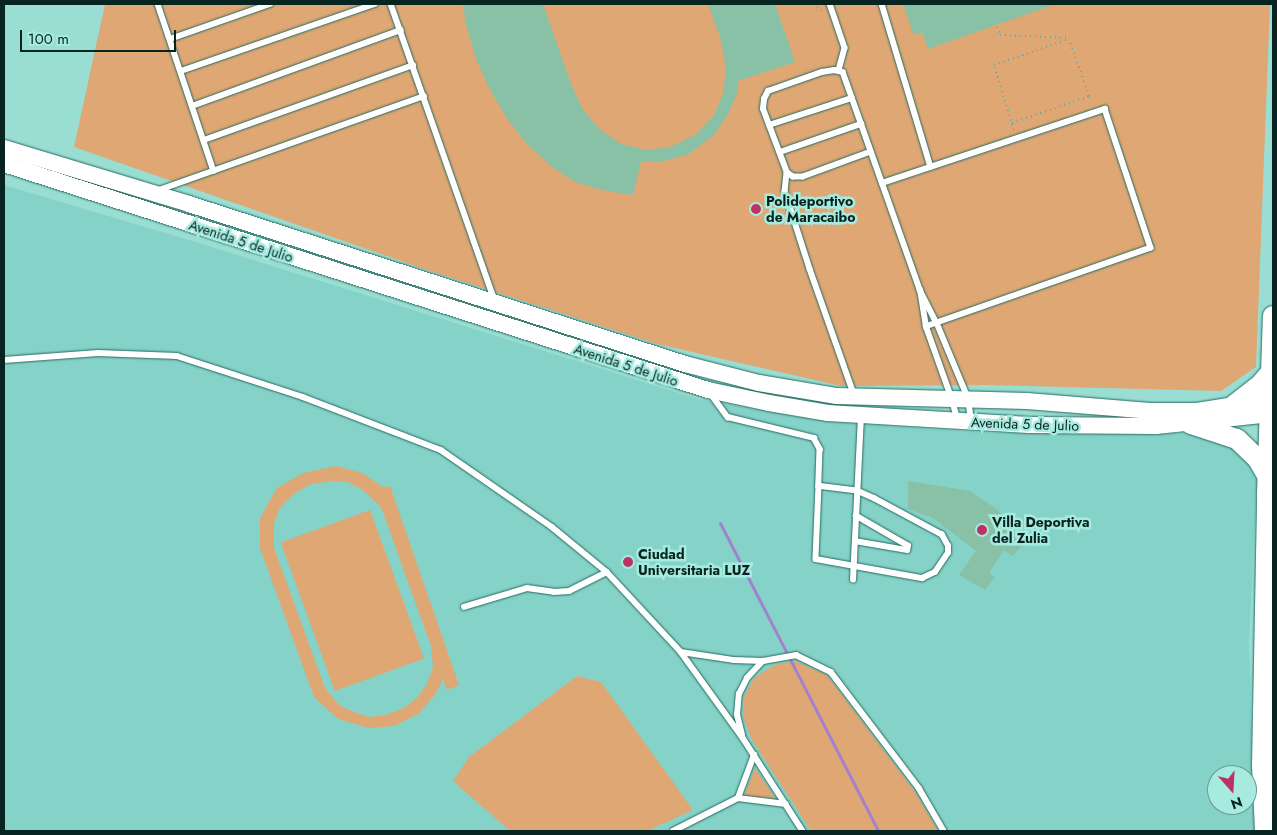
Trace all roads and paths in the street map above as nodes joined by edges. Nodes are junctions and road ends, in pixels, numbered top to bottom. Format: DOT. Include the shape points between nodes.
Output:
graph roads {
  1 [pos="158,4"];
  2 [pos="270,4"];
  3 [pos="375,4"];
  4 [pos="391,4"];
  5 [pos="830,4"];
  6 [pos="882,4"];
  7 [pos="997,27"];
  8 [pos="400,30"];
  9 [pos="170,39"];
  10 [pos="1069,39"];
  11 [pos="413,66"];
  12 [pos="840,70"];
  13 [pos="181,71"];
  14 [pos="424,96"];
  15 [pos="852,98"];
  16 [pos="192,106"];
  17 [pos="1012,123"];
  18 [pos="861,124"];
  19 [pos="769,125"];
  20 [pos="1016,139"];
  21 [pos="204,140"];
  22 [pos="4,148"];
  23 [pos="780,152"];
  24 [pos="871,152"];
  25 [pos="4,164"];
  26 [pos="931,167"];
  27 [pos="214,171"];
  28 [pos="788,172"];
  29 [pos="882,183"];
  30 [pos="152,193"];
  31 [pos="920,290"];
  32 [pos="495,303"];
  33 [pos="1273,316"];
  34 [pos="488,321"];
  35 [pos="938,323"];
  36 [pos="926,327"];
  37 [pos="4,360"];
  38 [pos="1272,375"];
  39 [pos="708,390"];
  40 [pos="855,397"];
  41 [pos="961,400"];
  42 [pos="1234,406"];
  43 [pos="1271,414"];
  44 [pos="861,416"];
  45 [pos="964,422"];
  46 [pos="1191,424"];
  47 [pos="1267,475"];
  48 [pos="819,486"];
  49 [pos="857,490"];
  50 [pos="856,516"];
  51 [pos="855,541"];
  52 [pos="854,566"];
  53 [pos="607,572"];
  54 [pos="853,580"];
  55 [pos="464,607"];
  56 [pos="681,652"];
  57 [pos="763,661"];
  58 [pos="743,738"];
  59 [pos="754,755"];
  60 [pos="738,798"];
  61 [pos="786,804"];
  62 [pos="673,831"];
  63 [pos="803,831"];
  64 [pos="944,831"];
  65 [pos="1265,831"];
  1 -- 9 [label="lane"];
  2 -- 9 [label="lane"];
  3 -- 13 [label="lane"];
  4 -- 8 [label="lane"];
  5 -- 12 [label="lane" via="845,48"];
  6 -- 26 [label="lane"];
  7 -- 10 [label="path" via="1000,35"];
  8 -- 11 [label="lane"];
  8 -- 16 [label="lane"];
  9 -- 13 [label="lane"];
  10 -- 17 [label="path" via="994,65"];
  10 -- 17 [label="path" via="1089,96"];
  11 -- 14 [label="lane"];
  11 -- 21 [label="lane"];
  12 -- 15 [label="lane"];
  12 -- 19 [label="lane" via="822,72 768,91 764,109"];
  13 -- 16 [label="lane"];
  14 -- 27 [label="lane"];
  14 -- 32 [label="lane"];
  15 -- 18 [label="lane"];
  15 -- 19 [label="lane"];
  16 -- 21 [label="lane"];
  17 -- 20 [label="path"];
  18 -- 23 [label="lane"];
  18 -- 24 [label="lane"];
  19 -- 23 [label="lane"];
  20 -- 26 [label="lane"];
  20 -- 35 [label="lane" via="1105,109 1151,248"];
  21 -- 27 [label="lane"];
  22 -- 30 [label="main road, Avenida 5 de Julio"];
  23 -- 28 [label="lane"];
  24 -- 28 [label="lane" via="803,177 793,177"];
  24 -- 29 [label="lane"];
  25 -- 34 [label="main road, Avenida 5 de Julio"];
  26 -- 29 [label="lane"];
  27 -- 30 [label="lane"];
  28 -- 40 [label="lane" via="785,191"];
  29 -- 31 [label="lane"];
  30 -- 32 [label="main road, Avenida 5 de Julio"];
  31 -- 35 [label="lane"];
  31 -- 36 [label="lane"];
  32 -- 34 [label="main road"];
  32 -- 40 [label="main road, Avenida 5 de Julio" via="685,364 759,383"];
  33 -- 38 [label="highway"];
  34 -- 39 [label="main road, Avenida 5 de Julio"];
  35 -- 36 [label="lane"];
  35 -- 41 [label="lane"];
  36 -- 41 [label="lane"];
  37 -- 53 [label="lane" via="98,353 177,356 303,397 441,450 552,527"];
  38 -- 42 [label="highway"];
  38 -- 43 [label="highway"];
  39 -- 44 [label="main road, Avenida 5 de Julio" via="828,413"];
  39 -- 48 [label="lane" via="728,417 814,438 820,449"];
  40 -- 41 [label="main road, Avenida 5 de Julio"];
  41 -- 42 [label="main road, Avenida 5 de Julio" via="1027,401 1150,411 1198,411"];
  41 -- 45 [label="lane"];
  41 -- 45 [label="lane"];
  42 -- 43 [label="main road, Avenida 5 de Julio"];
  43 -- 46 [label="main road, Avenida 5 de Julio"];
  43 -- 47 [label="highway"];
  44 -- 45 [label="main road, Avenida 5 de Julio"];
  44 -- 49 [label="lane"];
  45 -- 46 [label="main road, Avenida 5 de Julio"];
  46 -- 47 [label="highway" via="1237,439 1258,458"];
  47 -- 65 [label="highway" via="1262,765"];
  48 -- 49 [label="lane"];
  48 -- 52 [label="lane" via="816,559"];
  49 -- 50 [label="lane"];
  49 -- 52 [label="lane" via="942,535 948,553 936,572 922,578"];
  50 -- 51 [label="lane"];
  50 -- 51 [label="lane" via="908,546 907,550"];
  51 -- 52 [label="lane"];
  52 -- 54 [label="lane"];
  53 -- 55 [label="lane" via="569,591 528,588"];
  53 -- 56 [label="lane"];
  56 -- 57 [label="lane"];
  56 -- 58 [label="lane"];
  57 -- 58 [label="lane" via="747,678 740,694 738,715"];
  57 -- 64 [label="lane" via="796,655 831,672 919,788"];
  58 -- 59 [label="lane"];
  59 -- 60 [label="lane"];
  59 -- 61 [label="lane"];
  60 -- 61 [label="lane"];
  60 -- 62 [label="lane"];
  61 -- 63 [label="lane"];
}
